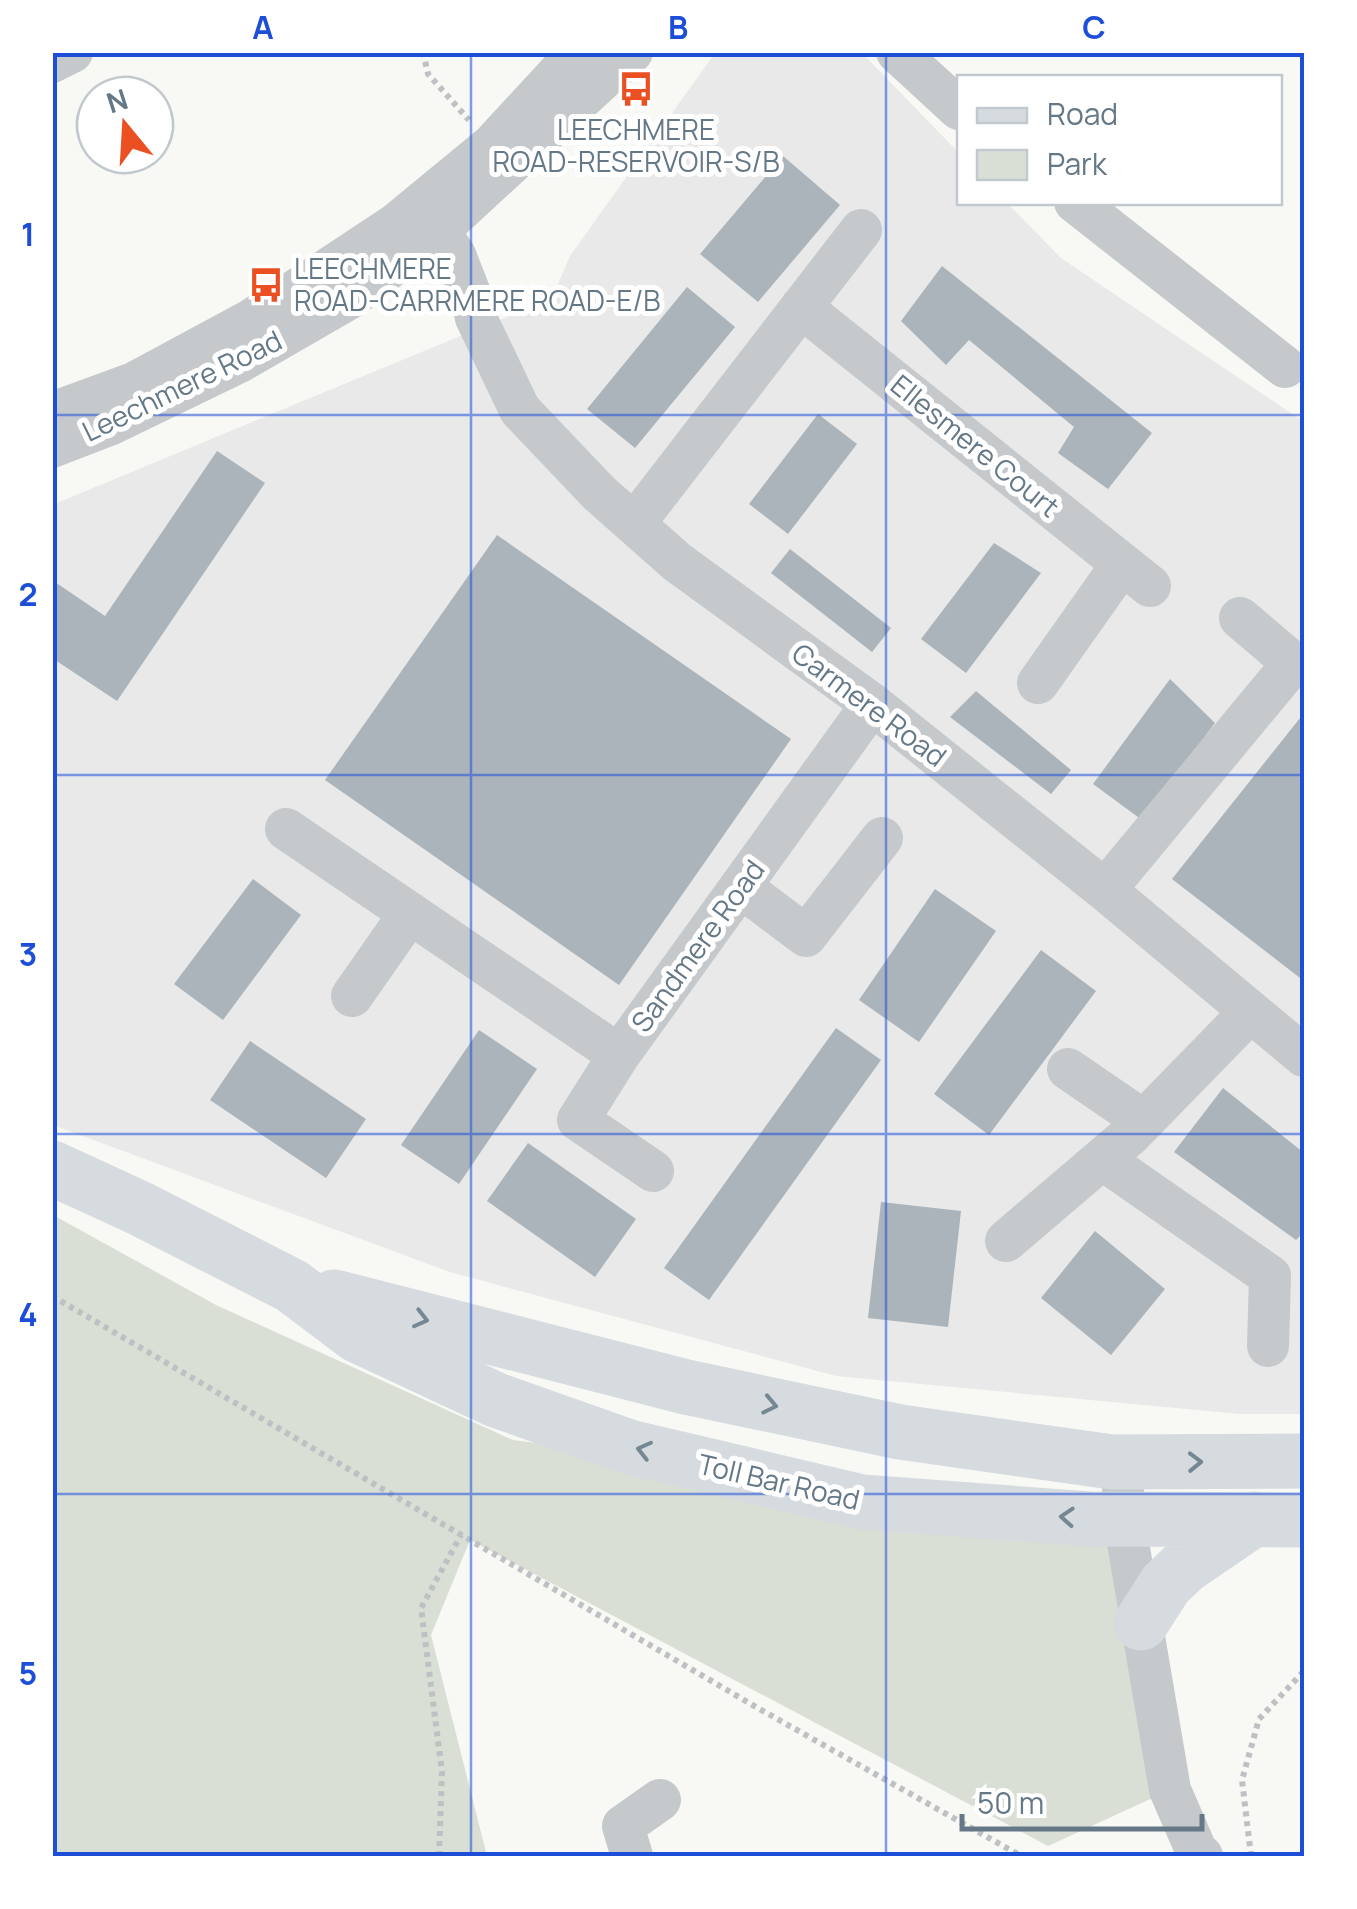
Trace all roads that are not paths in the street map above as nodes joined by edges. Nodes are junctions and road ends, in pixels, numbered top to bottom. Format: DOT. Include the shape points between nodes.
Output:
graph roads {
  1 [pos="72,52"];
  2 [pos="578,52"];
  3 [pos="632,52"];
  4 [pos="897,52"];
  5 [pos="52,62"];
  6 [pos="957,106"];
  7 [pos="1079,205"];
  8 [pos="417,227"];
  9 [pos="860,230"];
  10 [pos="802,306"];
  11 [pos="1285,367"];
  12 [pos="52,413"];
  13 [pos="52,447"];
  14 [pos="634,524"];
  15 [pos="1240,618"];
  16 [pos="1038,683"];
  17 [pos="872,704"];
  18 [pos="286,829"];
  19 [pos="882,838"];
  20 [pos="741,886"];
  21 [pos="1105,890"];
  22 [pos="410,913"];
  23 [pos="352,996"];
  24 [pos="1250,1012"];
  25 [pos="619,1056"];
  26 [pos="1304,1056"];
  27 [pos="1068,1069"];
  28 [pos="1144,1121"];
  29 [pos="1102,1159"];
  30 [pos="52,1168"];
  31 [pos="652,1171"];
  32 [pos="1006,1241"];
  33 [pos="292,1286"];
  34 [pos="1268,1346"];
  35 [pos="1304,1460"];
  36 [pos="1122,1462"];
  37 [pos="1124,1519"];
  38 [pos="1279,1520"];
  39 [pos="1141,1623"];
  40 [pos="660,1800"];
  41 [pos="632,1856"];
  42 [pos="1202,1856"];
  1 -- 5 [label="street"];
  2 -- 8 [label="street, Leechmere Road"];
  3 -- 8 [label="street, Leechmere Road"];
  4 -- 6 [label="street"];
  7 -- 11 [label="street"];
  8 -- 12 [label="street, Leechmere Road" via="134,383"];
  8 -- 13 [label="street, Leechmere Road" via="350,298 242,362"];
  8 -- 14 [label="street, Carmere Road" via="463,272 476,318 520,410"];
  9 -- 10 [label="street"];
  10 -- 14 [label="street"];
  10 -- 16 [label="street, Ellesmere Court" via="1136,575"];
  14 -- 17 [label="street, Carmere Road"];
  15 -- 21 [label="street" via="1293,663"];
  17 -- 20 [label="street, Sandmere Road"];
  17 -- 21 [label="street, Carmere Road"];
  18 -- 22 [label="street, Sandmere Road"];
  19 -- 20 [label="street" via="806,936"];
  20 -- 25 [label="street, Sandmere Road"];
  21 -- 24 [label="street, Carmere Road"];
  22 -- 23 [label="street"];
  22 -- 25 [label="street, Sandmere Road"];
  24 -- 26 [label="street, Carmere Road"];
  24 -- 28 [label="street"];
  25 -- 31 [label="street" via="578,1120"];
  27 -- 28 [label="street"];
  28 -- 29 [label="street"];
  29 -- 32 [label="street"];
  29 -- 34 [label="street" via="1270,1276"];
  30 -- 33 [label="main road, Toll Bar Road"];
  33 -- 36 [label="main road, Toll Bar Road, one-way" via="686,1388 900,1432"];
  37 -- 33 [label="main road, Toll Bar Road, one-way" via="862,1502 628,1447 496,1400 357,1334"];
  36 -- 35 [label="main road, Toll Bar Road, one-way"];
  36 -- 37 [label="street"];
  37 -- 38 [label="main road, Toll Bar Road"];
  37 -- 39 [label="street"];
  38 -- 39 [label="main road" via="1185,1566"];
  39 -- 42 [label="street" via="1170,1790"];
  40 -- 41 [label="street" via="624,1826"];
}
